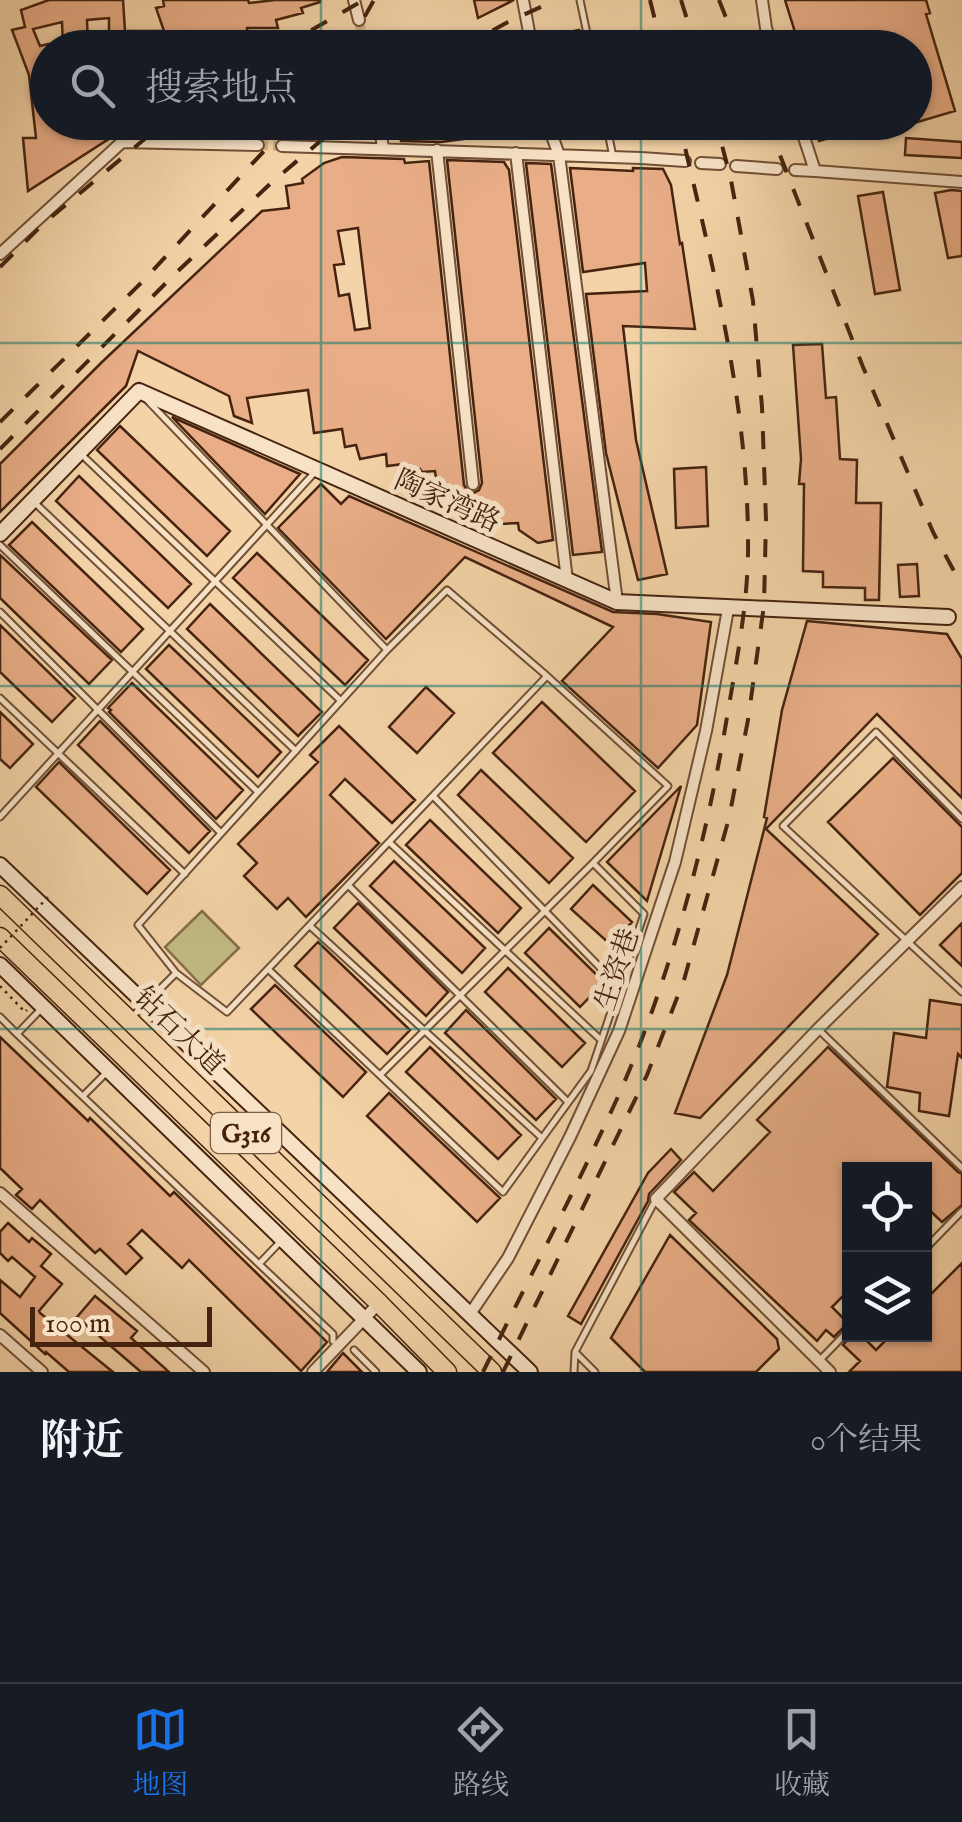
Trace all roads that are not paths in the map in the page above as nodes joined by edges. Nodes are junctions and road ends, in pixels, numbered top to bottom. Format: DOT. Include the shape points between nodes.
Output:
graph roads {
  1 [pos="354,0"];
  2 [pos="522,0"];
  3 [pos="580,0"];
  4 [pos="762,0"];
  5 [pos="359,20"];
  6 [pos="528,30"];
  7 [pos="586,30"];
  8 [pos="767,30"];
  9 [pos="382,140"];
  10 [pos="554,140"];
  11 [pos="610,140"];
  12 [pos="805,140"];
  13 [pos="257,145"];
  14 [pos="282,146"];
  15 [pos="383,148"];
  16 [pos="437,150"];
  17 [pos="516,153"];
  18 [pos="560,155"];
  19 [pos="613,157"];
  20 [pos="684,161"];
  21 [pos="701,162"];
  22 [pos="720,164"];
  23 [pos="736,166"];
  24 [pos="777,169"];
  25 [pos="794,170"];
  26 [pos="815,170"];
  27 [pos="962,182"];
  28 [pos="0,254"];
  29 [pos="139,391"];
  30 [pos="79,452"];
  31 [pos="318,470"];
  32 [pos="473,484"];
  33 [pos="32,500"];
  34 [pos="267,525"];
  35 [pos="0,534"];
  36 [pos="0,546"];
  37 [pos="567,580"];
  38 [pos="215,582"];
  39 [pos="618,602"];
  40 [pos="728,608"];
  41 [pos="0,612"];
  42 [pos="948,618"];
  43 [pos="168,632"];
  44 [pos="388,650"];
  45 [pos="132,672"];
  46 [pos="547,676"];
  47 [pos="0,698"];
  48 [pos="341,701"];
  49 [pos="98,708"];
  50 [pos="296,752"];
  51 [pos="58,754"];
  52 [pos="259,792"];
  53 [pos="433,796"];
  54 [pos="0,817"];
  55 [pos="962,819"];
  56 [pos="222,833"];
  57 [pos="389,842"];
  58 [pos="593,863"];
  59 [pos="0,865"];
  60 [pos="184,874"];
  61 [pos="348,885"];
  62 [pos="962,887"];
  63 [pos="0,895"];
  64 [pos="545,911"];
  65 [pos="310,926"];
  66 [pos="0,937"];
  67 [pos="906,940"];
  68 [pos="505,950"];
  69 [pos="0,965"];
  70 [pos="268,970"];
  71 [pos="176,973"];
  72 [pos="619,987"];
  73 [pos="962,992"];
  74 [pos="460,995"];
  75 [pos="145,1004"];
  76 [pos="43,1007"];
  77 [pos="0,1017"];
  78 [pos="130,1020"];
  79 [pos="818,1028"];
  80 [pos="424,1030"];
  81 [pos="18,1034"];
  82 [pos="601,1040"];
  83 [pos="108,1041"];
  84 [pos="93,1056"];
  85 [pos="108,1071"];
  86 [pos="380,1075"];
  87 [pos="83,1096"];
  88 [pos="568,1102"];
  89 [pos="542,1138"];
  90 [pos="962,1168"];
  91 [pos="0,1193"];
  92 [pos="656,1200"];
  93 [pos="962,1211"];
  94 [pos="282,1240"];
  95 [pos="932,1242"];
  96 [pos="259,1264"];
  97 [pos="379,1304"];
  98 [pos="470,1314"];
  99 [pos="364,1320"];
  100 [pos="0,1335"];
  101 [pos="842,1338"];
  102 [pos="333,1341"];
  103 [pos="354,1350"];
  104 [pos="575,1352"];
  105 [pos="819,1362"];
  106 [pos="42,1372"];
  107 [pos="204,1372"];
  108 [pos="313,1372"];
  109 [pos="376,1372"];
  110 [pos="419,1372"];
  111 [pos="446,1372"];
  112 [pos="492,1372"];
  113 [pos="530,1372"];
  114 [pos="574,1372"];
  115 [pos="594,1372"];
  116 [pos="808,1372"];
  117 [pos="830,1372"];
  1 -- 5 [label="street"];
  2 -- 6 [label="street"];
  3 -- 7 [label="lane"];
  4 -- 8 [label="street"];
  9 -- 15 [label="street"];
  10 -- 18 [label="street"];
  11 -- 19 [label="lane"];
  12 -- 26 [label="street"];
  13 -- 28 [label="street" via="122,142"];
  14 -- 15 [label="street"];
  15 -- 16 [label="street"];
  16 -- 17 [label="street"];
  16 -- 32 [label="street"];
  17 -- 18 [label="street"];
  17 -- 37 [label="street"];
  18 -- 19 [label="street"];
  18 -- 39 [label="street"];
  19 -- 20 [label="street"];
  21 -- 22 [label="street"];
  23 -- 24 [label="street"];
  25 -- 26 [label="street"];
  26 -- 27 [label="street"];
  29 -- 30 [label="street"];
  29 -- 31 [label="street, 陶家湾路"];
  29 -- 34 [label="lane"];
  30 -- 33 [label="street"];
  30 -- 38 [label="lane"];
  31 -- 34 [label="lane"];
  31 -- 37 [label="street, 陶家湾路"];
  33 -- 35 [label="street"];
  33 -- 43 [label="lane"];
  34 -- 38 [label="lane"];
  34 -- 44 [label="lane"];
  36 -- 45 [label="lane"];
  37 -- 39 [label="street, 陶家湾路"];
  38 -- 43 [label="lane"];
  38 -- 48 [label="lane"];
  39 -- 40 [label="street, 陶家湾路"];
  40 -- 42 [label="street, 陶家湾路"];
  40 -- 98 [label="street, 生资巷" via="674,862 619,1030 508,1258"];
  41 -- 49 [label="lane"];
  43 -- 45 [label="lane"];
  43 -- 50 [label="lane"];
  44 -- 46 [label="lane" via="447,590"];
  44 -- 48 [label="lane"];
  45 -- 49 [label="lane"];
  45 -- 52 [label="lane"];
  46 -- 53 [label="lane"];
  46 -- 58 [label="lane" via="668,786"];
  47 -- 51 [label="lane"];
  48 -- 50 [label="lane"];
  49 -- 51 [label="lane"];
  49 -- 56 [label="lane"];
  50 -- 52 [label="lane"];
  51 -- 54 [label="lane"];
  51 -- 60 [label="lane"];
  52 -- 56 [label="lane"];
  53 -- 57 [label="lane"];
  53 -- 64 [label="lane"];
  55 -- 67 [label="lane" via="876,732 784,826"];
  56 -- 60 [label="lane"];
  57 -- 61 [label="lane"];
  57 -- 68 [label="lane"];
  58 -- 64 [label="lane"];
  58 -- 72 [label="lane" via="644,914"];
  59 -- 75 [label="street"];
  60 -- 71 [label="lane" via="138,925"];
  61 -- 65 [label="lane"];
  61 -- 74 [label="lane"];
  62 -- 67 [label="street"];
  63 -- 78 [label="highway, 钻石大道 / G316"];
  64 -- 68 [label="lane"];
  64 -- 72 [label="lane"];
  65 -- 70 [label="lane"];
  65 -- 80 [label="lane"];
  66 -- 83 [label="highway, G316"];
  67 -- 73 [label="lane"];
  67 -- 79 [label="street"];
  68 -- 74 [label="lane"];
  68 -- 82 [label="lane"];
  69 -- 76 [label="street"];
  70 -- 71 [label="lane" via="228,1012"];
  70 -- 86 [label="lane"];
  71 -- 75 [label="lane"];
  72 -- 82 [label="lane"];
  74 -- 80 [label="lane"];
  74 -- 88 [label="lane"];
  75 -- 78 [label="lane"];
  75 -- 98 [label="street"];
  76 -- 81 [label="lane"];
  76 -- 84 [label="street"];
  77 -- 81 [label="lane"];
  78 -- 112 [label="highway, 钻石大道 / G316"];
  79 -- 90 [label="lane"];
  79 -- 92 [label="street"];
  80 -- 86 [label="lane"];
  80 -- 89 [label="lane"];
  81 -- 87 [label="lane"];
  82 -- 88 [label="lane" via="591,1071"];
  83 -- 84 [label="street"];
  83 -- 97 [label="highway, G316"];
  84 -- 85 [label="street"];
  85 -- 87 [label="lane"];
  85 -- 94 [label="street"];
  86 -- 89 [label="lane" via="503,1192"];
  87 -- 96 [label="lane"];
  88 -- 89 [label="lane"];
  91 -- 107 [label="street"];
  92 -- 104 [label="lane"];
  92 -- 105 [label="street"];
  93 -- 95 [label="lane"];
  94 -- 96 [label="lane"];
  94 -- 99 [label="street"];
  96 -- 102 [label="lane"];
  97 -- 99 [label="street"];
  97 -- 111 [label="highway, G316"];
  98 -- 113 [label="street"];
  99 -- 108 [label="street"];
  99 -- 110 [label="street"];
  100 -- 106 [label="street"];
  101 -- 105 [label="lane"];
  103 -- 109 [label="lane"];
  104 -- 114 [label="lane"];
  104 -- 115 [label="lane"];
  105 -- 116 [label="street"];
  105 -- 117 [label="street"];
}
